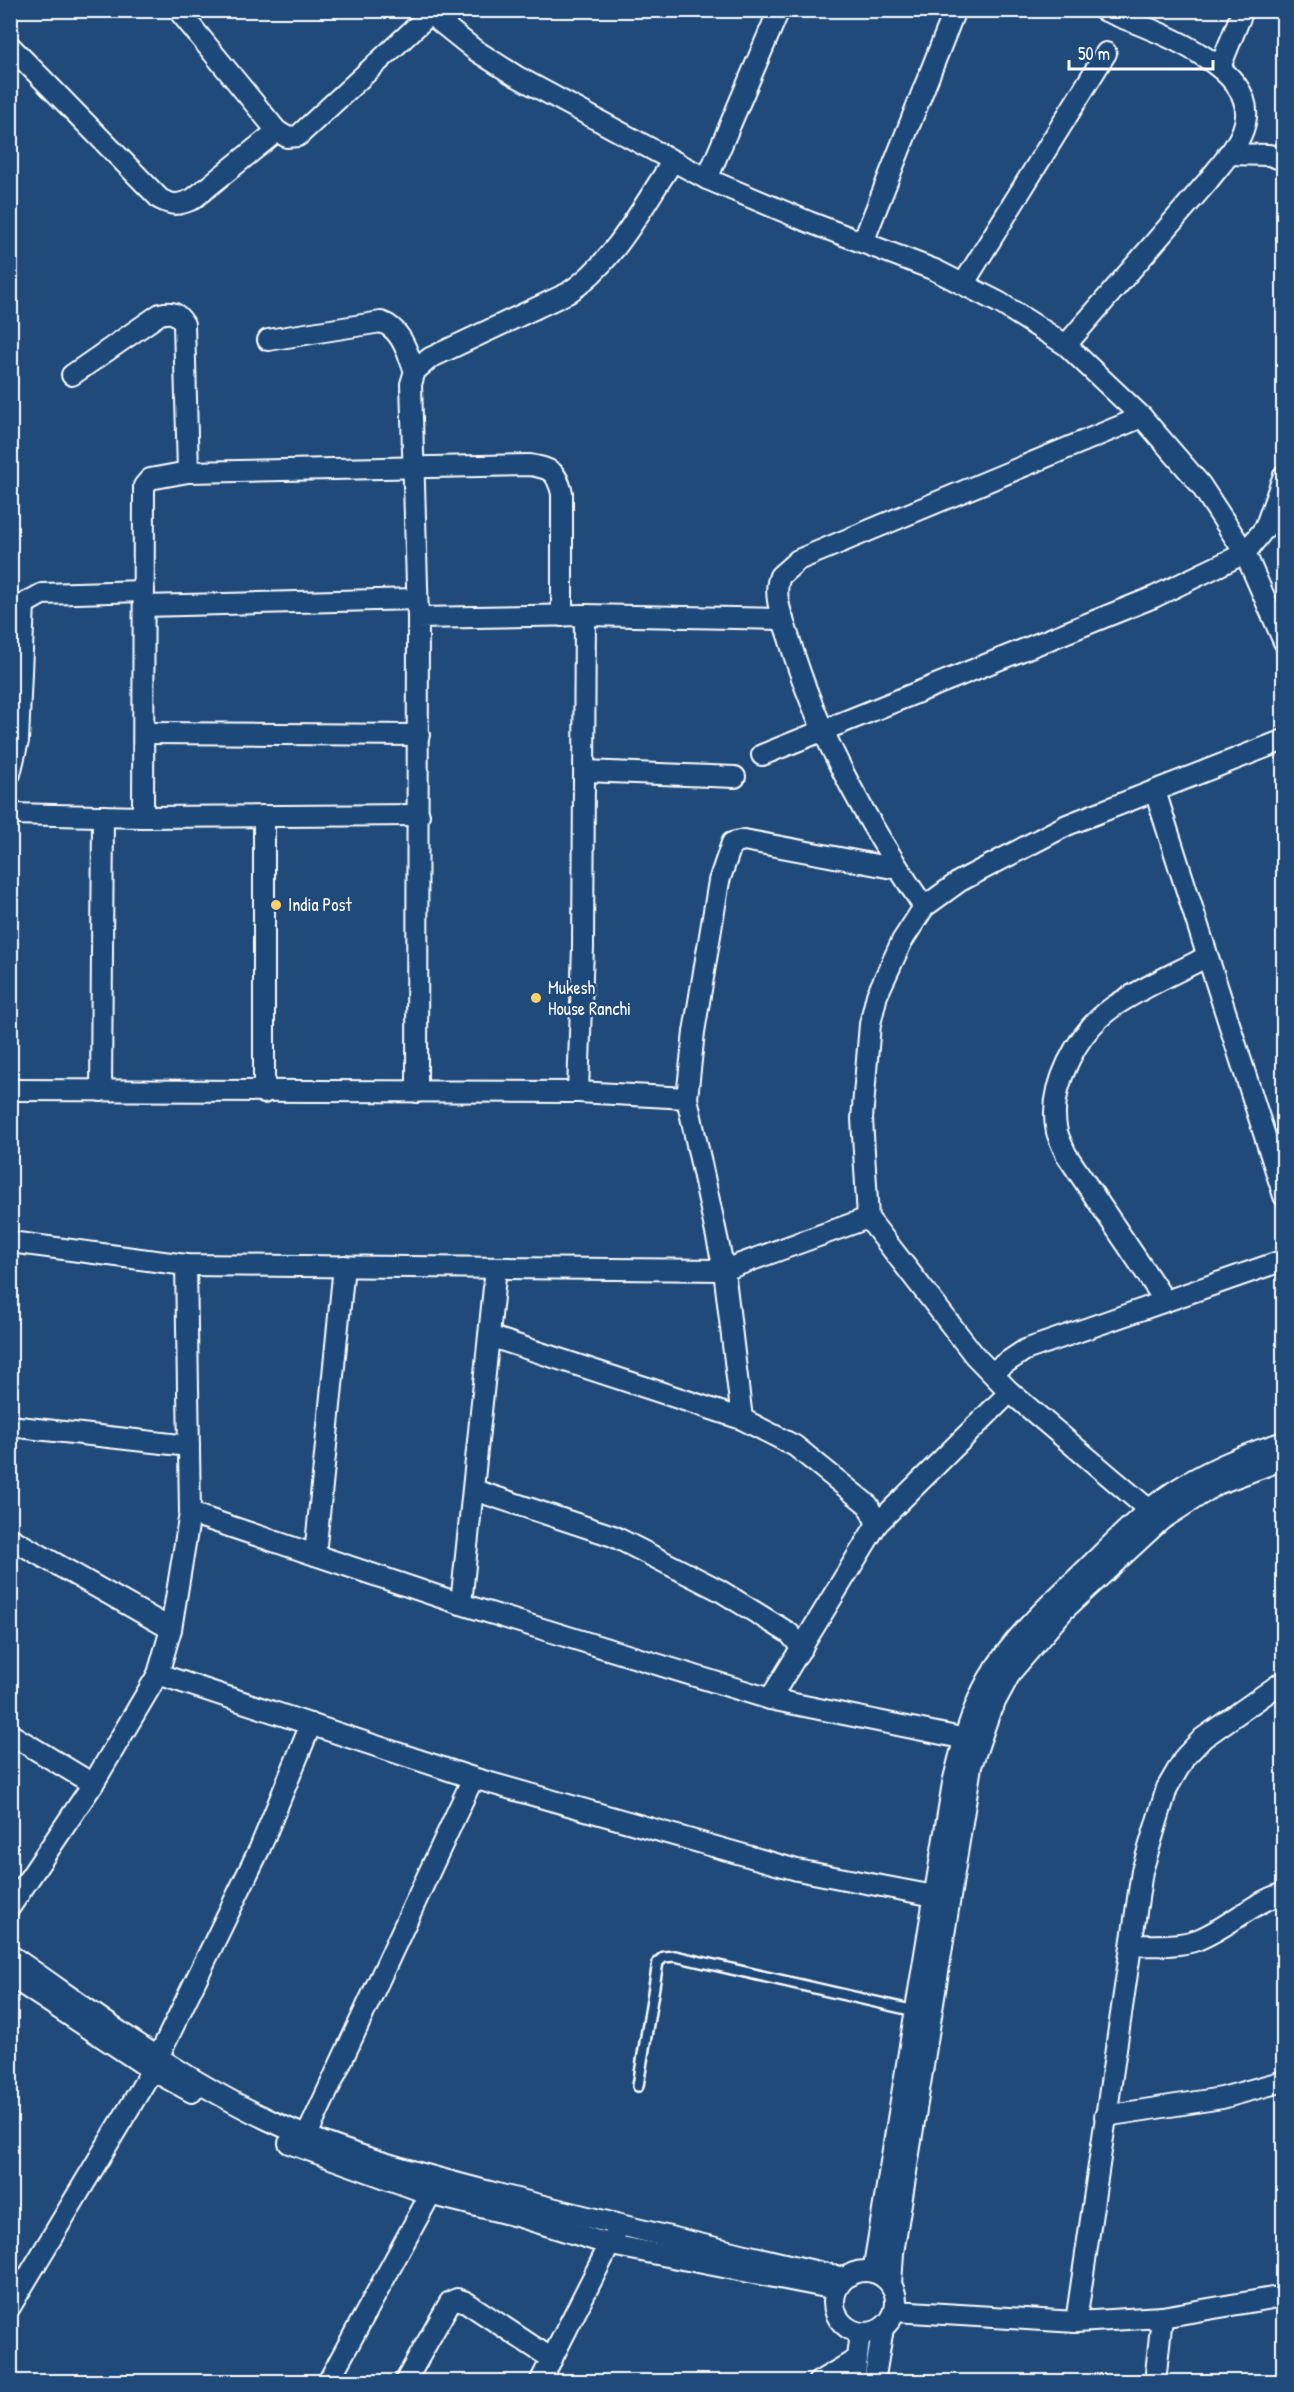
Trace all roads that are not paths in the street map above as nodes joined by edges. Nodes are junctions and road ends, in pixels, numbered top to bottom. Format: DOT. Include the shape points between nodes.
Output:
graph roads {
  1 [pos="178,10"];
  2 [pos="779,10"];
  3 [pos="955,10"];
  4 [pos="1103,10"];
  5 [pos="1243,10"];
  6 [pos="428,12"];
  7 [pos="10,46"];
  8 [pos="1106,53"];
  9 [pos="1220,67"];
  10 [pos="277,131"];
  11 [pos="1228,154"];
  12 [pos="1284,160"];
  13 [pos="674,161"];
  14 [pos="707,179"];
  15 [pos="863,242"];
  16 [pos="964,284"];
  17 [pos="268,340"];
  18 [pos="1066,345"];
  19 [pos="415,371"];
  20 [pos="72,375"];
  21 [pos="1142,417"];
  22 [pos="413,466"];
  23 [pos="188,472"];
  24 [pos="1284,475"];
  25 [pos="1245,553"];
  26 [pos="144,598"];
  27 [pos="417,609"];
  28 [pos="585,615"];
  29 [pos="562,616"];
  30 [pos="783,619"];
  31 [pos="1284,642"];
  32 [pos="822,730"];
  33 [pos="144,733"];
  34 [pos="419,735"];
  35 [pos="1284,740"];
  36 [pos="762,755"];
  37 [pos="585,771"];
  38 [pos="10,774"];
  39 [pos="735,777"];
  40 [pos="1155,791"];
  41 [pos="10,814"];
  42 [pos="419,815"];
  43 [pos="103,816"];
  44 [pos="264,816"];
  45 [pos="143,817"];
  46 [pos="898,869"];
  47 [pos="924,907"];
  48 [pos="1206,957"];
  49 [pos="10,1090"];
  50 [pos="101,1091"];
  51 [pos="417,1092"];
  52 [pos="578,1092"];
  53 [pos="264,1093"];
  54 [pos="687,1098"];
  55 [pos="1284,1196"];
  56 [pos="868,1218"];
  57 [pos="10,1242"];
  58 [pos="1284,1260"];
  59 [pos="186,1265"];
  60 [pos="344,1266"];
  61 [pos="496,1268"];
  62 [pos="724,1270"];
  63 [pos="1165,1301"];
  64 [pos="489,1336"];
  65 [pos="992,1372"];
  66 [pos="1010,1392"];
  67 [pos="742,1419"];
  68 [pos="10,1426"];
  69 [pos="1284,1442"];
  70 [pos="189,1446"];
  71 [pos="1284,1459"];
  72 [pos="474,1490"];
  73 [pos="190,1513"];
  74 [pos="1156,1514"];
  75 [pos="877,1524"];
  76 [pos="10,1538"];
  77 [pos="315,1555"];
  78 [pos="461,1604"];
  79 [pos="171,1629"];
  80 [pos="802,1648"];
  81 [pos="158,1674"];
  82 [pos="1283,1682"];
  83 [pos="770,1699"];
  84 [pos="311,1724"];
  85 [pos="10,1734"];
  86 [pos="971,1740"];
  87 [pos="473,1778"];
  88 [pos="93,1784"];
  89 [pos="1284,1893"];
  90 [pos="941,1897"];
  91 [pos="10,1907"];
  92 [pos="1132,1946"];
  93 [pos="10,1955"];
  94 [pos="10,1976"];
  95 [pos="915,2011"];
  96 [pos="154,2064"];
  97 [pos="1284,2081"];
  98 [pos="638,2086"];
  99 [pos="1105,2116"];
  100 [pos="304,2142"];
  101 [pos="435,2186"];
  102 [pos="619,2226"];
  103 [pos="611,2245"];
  104 [pos="873,2272"];
  105 [pos="840,2284"];
  106 [pos="1284,2284"];
  107 [pos="1284,2296"];
  108 [pos="894,2298"];
  109 [pos="10,2307"];
  110 [pos="1077,2315"];
  111 [pos="1162,2317"];
  112 [pos="883,2328"];
  113 [pos="860,2333"];
  114 [pos="552,2359"];
  115 [pos="856,2359"];
  116 [pos="328,2382"];
  117 [pos="405,2382"];
  118 [pos="540,2382"];
  119 [pos="818,2382"];
  120 [pos="854,2382"];
  121 [pos="874,2382"];
  122 [pos="1155,2382"];
  1 -- 10 [label="street"];
  2 -- 14 [label="street"];
  3 -- 15 [label="street"];
  4 -- 9 [label="street" via="1187,47"];
  5 -- 9 [label="street"];
  6 -- 10 [label="street" via="298,136"];
  6 -- 13 [label="street" via="475,50 516,76"];
  7 -- 10 [label="street" via="160,199 171,205 193,199"];
  8 -- 16 [label="street"];
  9 -- 11 [label="street" via="1236,86 1246,112 1240,135"];
  11 -- 12 [label="street" via="1269,155"];
  11 -- 18 [label="street" via="1160,240"];
  13 -- 14 [label="street"];
  13 -- 19 [label="street" via="604,264 587,281 568,294 430,358"];
  14 -- 15 [label="street"];
  15 -- 16 [label="street"];
  16 -- 18 [label="street"];
  17 -- 19 [label="street" via="381,322 398,333"];
  18 -- 21 [label="street"];
  19 -- 22 [label="street" via="411,384"];
  20 -- 23 [label="street" via="160,314 177,314 184,324"];
  21 -- 25 [label="street" via="1200,484"];
  21 -- 30 [label="street" via="798,560 777,582"];
  22 -- 23 [label="street"];
  22 -- 27 [label="street"];
  22 -- 29 [label="street" via="530,465 547,468 558,477 562,493"];
  23 -- 26 [label="street" via="158,476 144,486"];
  24 -- 25 [label="street" via="1264,528"];
  25 -- 31 [label="street"];
  25 -- 32 [label="street" via="1154,597"];
  26 -- 27 [label="street"];
  26 -- 33 [label="street"];
  26 -- 38 [label="street" via="42,594 24,604 18,741"];
  27 -- 29 [label="street"];
  27 -- 34 [label="street"];
  28 -- 29 [label="street"];
  28 -- 30 [label="street"];
  28 -- 37 [label="street"];
  30 -- 32 [label="street"];
  32 -- 36 [label="street"];
  32 -- 46 [label="street"];
  33 -- 34 [label="street"];
  33 -- 45 [label="street"];
  34 -- 42 [label="street"];
  35 -- 40 [label="street"];
  37 -- 39 [label="street"];
  37 -- 52 [label="street"];
  40 -- 47 [label="street" via="1032,842 960,881"];
  40 -- 48 [label="street"];
  41 -- 43 [label="street"];
  42 -- 44 [label="street"];
  42 -- 51 [label="street"];
  43 -- 45 [label="street"];
  43 -- 50 [label="street"];
  44 -- 45 [label="street"];
  44 -- 53 [label="street"];
  46 -- 47 [label="street"];
  46 -- 54 [label="street" via="744,840 732,843 719,881"];
  47 -- 56 [label="street" via="890,964 870,1024 862,1119"];
  48 -- 55 [label="street"];
  48 -- 63 [label="street" via="1112,1008 1091,1028 1062,1078 1056,1106 1058,1132 1066,1154"];
  49 -- 50 [label="street"];
  50 -- 53 [label="street"];
  51 -- 52 [label="street"];
  51 -- 53 [label="street"];
  52 -- 54 [label="street"];
  54 -- 62 [label="street"];
  56 -- 62 [label="street"];
  56 -- 65 [label="street" via="975,1356"];
  57 -- 59 [label="street"];
  58 -- 63 [label="street"];
  59 -- 60 [label="street"];
  59 -- 70 [label="street"];
  60 -- 61 [label="street"];
  60 -- 77 [label="street"];
  61 -- 62 [label="street"];
  61 -- 64 [label="street"];
  62 -- 67 [label="street"];
  63 -- 65 [label="street" via="1025,1350"];
  64 -- 67 [label="street"];
  64 -- 72 [label="street"];
  65 -- 66 [label="street"];
  66 -- 74 [label="street"];
  66 -- 75 [label="street"];
  67 -- 75 [label="street" via="795,1446 868,1505"];
  68 -- 70 [label="street"];
  69 -- 74 [label="street" via="1200,1476"];
  70 -- 73 [label="street"];
  71 -- 74 [label="street" via="1218,1484"];
  72 -- 78 [label="street"];
  72 -- 80 [label="street" via="613,1536 719,1590 789,1633"];
  73 -- 77 [label="street"];
  73 -- 79 [label="street"];
  74 -- 86 [label="street" via="1023,1633 989,1678"];
  75 -- 80 [label="street"];
  76 -- 79 [label="street"];
  77 -- 78 [label="street"];
  78 -- 83 [label="street"];
  79 -- 81 [label="street"];
  80 -- 83 [label="street"];
  81 -- 84 [label="street"];
  81 -- 88 [label="street"];
  82 -- 92 [label="street" via="1203,1738 1171,1780 1142,1871"];
  83 -- 86 [label="street"];
  84 -- 87 [label="street"];
  84 -- 96 [label="street" via="260,1848"];
  85 -- 88 [label="street"];
  86 -- 90 [label="street" via="953,1783"];
  87 -- 90 [label="street" via="797,1870"];
  87 -- 100 [label="street"];
  88 -- 91 [label="street"];
  89 -- 92 [label="street" via="1254,1905 1197,1940"];
  90 -- 95 [label="street"];
  90 -- 108 [label="street" via="895,2241"];
  92 -- 99 [label="street"];
  93 -- 96 [label="street"];
  94 -- 96 [label="street"];
  95 -- 98 [label="lane" via="675,1956 664,1957 658,1962"];
  95 -- 104 [label="street"];
  96 -- 100 [label="street"];
  96 -- 109 [label="street"];
  97 -- 99 [label="street" via="1222,2097"];
  99 -- 110 [label="street"];
  100 -- 101 [label="street"];
  101 -- 102 [label="street"];
  101 -- 103 [label="street"];
  101 -- 116 [label="street"];
  102 -- 103 [label="street"];
  102 -- 105 [label="street"];
  103 -- 105 [label="street"];
  103 -- 114 [label="street"];
  104 -- 105 [label="street" via="862,2271"];
  104 -- 108 [label="street"];
  105 -- 113 [label="street" via="834,2302 836,2313 850,2329"];
  106 -- 110 [label="street" via="1208,2300"];
  107 -- 111 [label="street"];
  108 -- 110 [label="street"];
  108 -- 112 [label="street"];
  110 -- 111 [label="street"];
  111 -- 122 [label="street"];
  112 -- 113 [label="street"];
  112 -- 121 [label="street"];
  113 -- 115 [label="street"];
  114 -- 117 [label="street" via="457,2299 450,2302"];
  114 -- 118 [label="street"];
  115 -- 119 [label="street"];
  115 -- 120 [label="street"];
}
